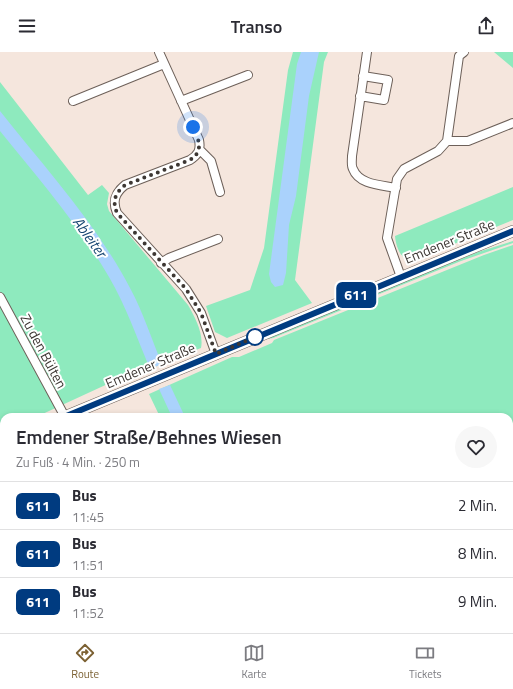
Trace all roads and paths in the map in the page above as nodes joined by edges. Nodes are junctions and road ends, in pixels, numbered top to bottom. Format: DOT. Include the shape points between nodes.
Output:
graph roads {
  1 [pos="159,52"];
  2 [pos="367,52"];
  3 [pos="464,52"];
  4 [pos="164,64"];
  5 [pos="248,76"];
  6 [pos="363,76"];
  7 [pos="360,96"];
  8 [pos="73,102"];
  9 [pos="181,102"];
  10 [pos="513,123"];
  11 [pos="447,141"];
  12 [pos="200,150"];
  13 [pos="396,188"];
  14 [pos="220,192"];
  15 [pos="513,231"];
  16 [pos="218,239"];
  17 [pos="161,263"];
  18 [pos="401,277"];
  19 [pos="0,297"];
  20 [pos="216,354"];
  21 [pos="63,413"];
  22 [pos="75,413"];
  1 -- 4 [label="street"];
  2 -- 6 [label="street"];
  3 -- 11 [label="street" via="459,56"];
  4 -- 8 [label="street"];
  4 -- 9 [label="street"];
  5 -- 9 [label="street"];
  6 -- 7 [label="street"];
  6 -- 7 [label="street" via="388,80 384,100"];
  7 -- 13 [label="street" via="352,156 353,170 361,180"];
  9 -- 12 [label="street" via="199,140"];
  10 -- 11 [label="street" via="468,141"];
  11 -- 13 [label="street" via="438,151 404,168 397,179"];
  12 -- 14 [label="street" via="210,161"];
  12 -- 17 [label="street" via="190,160 125,185 115,196 117,213"];
  13 -- 18 [label="street" via="387,238"];
  15 -- 18 [label="street, Emdener Straße"];
  16 -- 17 [label="street"];
  17 -- 20 [label="street" via="186,289 201,313"];
  18 -- 20 [label="street, Emdener Straße"];
  19 -- 21 [label="street, Zu den Bülten"];
  20 -- 22 [label="street, Emdener Straße"];
}
